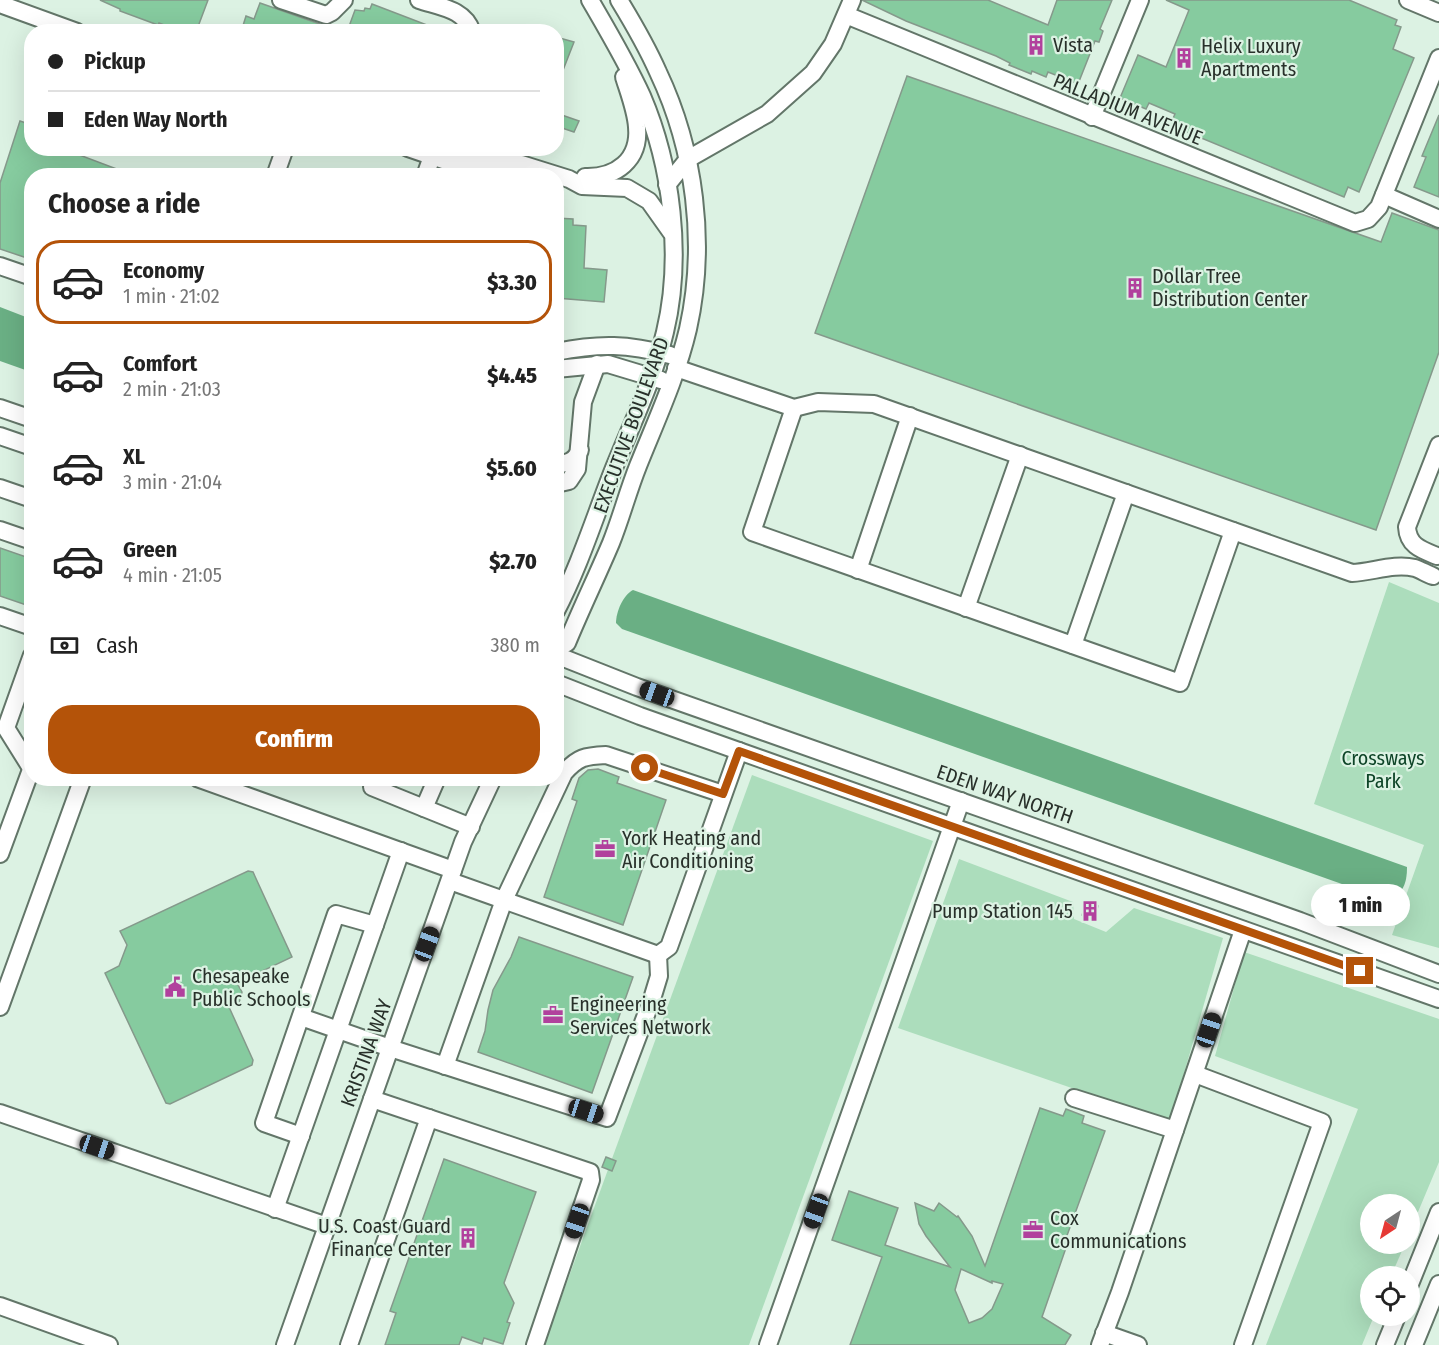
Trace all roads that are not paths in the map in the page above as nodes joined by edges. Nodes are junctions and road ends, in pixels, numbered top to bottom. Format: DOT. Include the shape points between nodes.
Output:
graph roads {
  1 [pos="281,0"];
  2 [pos="344,0"];
  3 [pos="419,0"];
  4 [pos="590,0"];
  5 [pos="619,0"];
  6 [pos="1140,0"];
  7 [pos="1408,0"];
  8 [pos="0,4"];
  9 [pos="849,8"];
  10 [pos="1439,13"];
  11 [pos="55,24"];
  12 [pos="469,24"];
  13 [pos="618,50"];
  14 [pos="1439,58"];
  15 [pos="1092,117"];
  16 [pos="441,156"];
  17 [pos="688,159"];
  18 [pos="534,168"];
  19 [pos="564,177"];
  20 [pos="569,179"];
  21 [pos="667,185"];
  22 [pos="1384,195"];
  23 [pos="1439,219"];
  24 [pos="673,236"];
  25 [pos="0,266"];
  26 [pos="24,274"];
  27 [pos="564,350"];
  28 [pos="660,352"];
  29 [pos="597,364"];
  30 [pos="564,368"];
  31 [pos="676,370"];
  32 [pos="651,376"];
  33 [pos="0,408"];
  34 [pos="794,408"];
  35 [pos="24,416"];
  36 [pos="910,416"];
  37 [pos="0,436"];
  38 [pos="24,444"];
  39 [pos="1439,445"];
  40 [pos="1020,455"];
  41 [pos="579,458"];
  42 [pos="564,463"];
  43 [pos="564,469"];
  44 [pos="564,476"];
  45 [pos="564,483"];
  46 [pos="0,488"];
  47 [pos="564,491"];
  48 [pos="1126,493"];
  49 [pos="24,496"];
  50 [pos="0,530"];
  51 [pos="1233,531"];
  52 [pos="24,538"];
  53 [pos="1438,554"];
  54 [pos="858,570"];
  55 [pos="1436,580"];
  56 [pos="564,593"];
  57 [pos="966,608"];
  58 [pos="0,616"];
  59 [pos="24,624"];
  60 [pos="564,645"];
  61 [pos="1073,645"];
  62 [pos="564,658"];
  63 [pos="24,677"];
  64 [pos="564,686"];
  65 [pos="739,751"];
  66 [pos="24,757"];
  67 [pos="564,773"];
  68 [pos="25,786"];
  69 [pos="80,786"];
  70 [pos="219,786"];
  71 [pos="434,786"];
  72 [pos="489,786"];
  73 [pos="558,786"];
  74 [pos="372,787"];
  75 [pos="723,794"];
  76 [pos="961,801"];
  77 [pos="424,808"];
  78 [pos="471,827"];
  79 [pos="953,827"];
  80 [pos="401,851"];
  81 [pos="0,854"];
  82 [pos="452,875"];
  83 [pos="504,900"];
  84 [pos="1300,921"];
  85 [pos="375,925"];
  86 [pos="1243,930"];
  87 [pos="658,955"];
  88 [pos="1439,967"];
  89 [pos="1439,974"];
  90 [pos="1439,999"];
  91 [pos="0,1007"];
  92 [pos="301,1017"];
  93 [pos="338,1030"];
  94 [pos="390,1048"];
  95 [pos="445,1066"];
  96 [pos="1195,1074"];
  97 [pos="1074,1098"];
  98 [pos="372,1099"];
  99 [pos="0,1113"];
  100 [pos="429,1118"];
  101 [pos="1175,1130"];
  102 [pos="301,1136"];
  103 [pos="275,1209"];
  104 [pos="1439,1212"];
  105 [pos="327,1226"];
  106 [pos="1417,1266"];
  107 [pos="1439,1284"];
  108 [pos="0,1306"];
  109 [pos="1393,1326"];
  110 [pos="1102,1339"];
  111 [pos="109,1345"];
  112 [pos="285,1345"];
  113 [pos="349,1345"];
  114 [pos="535,1345"];
  115 [pos="768,1345"];
  116 [pos="1138,1345"];
  117 [pos="1243,1345"];
  118 [pos="1385,1345"];
  119 [pos="1414,1345"];
  1 -- 2 [label="street" via="326,15"];
  3 -- 12 [label="street" via="461,14"];
  4 -- 13 [label="street, EXECUTIVE BOULEVARD"];
  5 -- 17 [label="street, EXECUTIVE BOULEVARD" via="659,73"];
  6 -- 15 [label="street"];
  7 -- 10 [label="street"];
  8 -- 11 [label="street"];
  9 -- 15 [label="street, PALLADIUM AVENUE"];
  9 -- 17 [label="street" via="827,55 806,80 758,120"];
  13 -- 20 [label="street" via="637,125 633,153 626,165 614,173"];
  13 -- 21 [label="street, EXECUTIVE BOULEVARD" via="643,98"];
  14 -- 22 [label="street, PALLADIUM AVENUE"];
  15 -- 22 [label="street, PALLADIUM AVENUE" via="1351,222 1363,222 1373,215"];
  16 -- 18 [label="street" via="456,163 492,161"];
  17 -- 21 [label="street"];
  17 -- 31 [label="street, EXECUTIVE BOULEVARD" via="696,221 696,260 692,308"];
  19 -- 20 [label="street"];
  20 -- 24 [label="street" via="582,186 627,188 642,196 656,208"];
  21 -- 24 [label="street, EXECUTIVE BOULEVARD"];
  22 -- 23 [label="street"];
  24 -- 28 [label="street, EXECUTIVE BOULEVARD" via="674,278"];
  25 -- 26 [label="street"];
  27 -- 28 [label="street" via="606,345"];
  28 -- 31 [label="street"];
  28 -- 32 [label="street, EXECUTIVE BOULEVARD"];
  29 -- 30 [label="street"];
  29 -- 32 [label="street"];
  29 -- 41 [label="street" via="583,402"];
  31 -- 32 [label="street"];
  31 -- 34 [label="street"];
  31 -- 60 [label="street, EXECUTIVE BOULEVARD" via="611,541"];
  32 -- 56 [label="street, EXECUTIVE BOULEVARD"];
  33 -- 35 [label="street"];
  34 -- 36 [label="street" via="818,402 874,404"];
  34 -- 54 [label="street" via="752,532"];
  36 -- 40 [label="street"];
  36 -- 54 [label="street"];
  37 -- 38 [label="street"];
  39 -- 53 [label="street" via="1407,527 1412,544"];
  40 -- 48 [label="street"];
  40 -- 57 [label="street"];
  41 -- 42 [label="street"];
  41 -- 43 [label="street"];
  41 -- 44 [label="street" via="571,474"];
  41 -- 45 [label="street" via="572,479"];
  41 -- 47 [label="street" via="579,479"];
  46 -- 49 [label="street"];
  48 -- 51 [label="street"];
  48 -- 61 [label="street"];
  50 -- 52 [label="street"];
  51 -- 55 [label="street" via="1352,573 1415,568"];
  51 -- 61 [label="street" via="1180,683"];
  53 -- 55 [label="street" via="1433,567"];
  54 -- 57 [label="street"];
  57 -- 61 [label="street"];
  58 -- 59 [label="street"];
  62 -- 76 [label="street, EDEN WAY NORTH"];
  63 -- 66 [label="street" via="6,728"];
  64 -- 65 [label="street"];
  65 -- 75 [label="street"];
  65 -- 79 [label="street"];
  67 -- 75 [label="street" via="574,761 606,755"];
  68 -- 81 [label="street"];
  69 -- 91 [label="street"];
  70 -- 80 [label="street"];
  71 -- 77 [label="street"];
  72 -- 78 [label="street, KRISTINA WAY"];
  73 -- 83 [label="street"];
  74 -- 77 [label="street"];
  75 -- 87 [label="street" via="669,947"];
  76 -- 79 [label="street"];
  76 -- 84 [label="street, EDEN WAY NORTH"];
  77 -- 78 [label="street"];
  78 -- 82 [label="street, KRISTINA WAY"];
  79 -- 86 [label="street"];
  79 -- 115 [label="street"];
  80 -- 82 [label="street"];
  80 -- 85 [label="street"];
  82 -- 83 [label="street"];
  82 -- 94 [label="street, KRISTINA WAY"];
  83 -- 87 [label="street"];
  83 -- 95 [label="street"];
  84 -- 88 [label="street"];
  84 -- 89 [label="street, EDEN WAY NORTH"];
  85 -- 92 [label="street" via="336,914"];
  85 -- 93 [label="street"];
  86 -- 90 [label="street"];
  86 -- 96 [label="street"];
  87 -- 95 [label="street" via="659,976 652,999 607,1118"];
  92 -- 93 [label="street"];
  92 -- 102 [label="street" via="264,1123"];
  93 -- 94 [label="street"];
  93 -- 102 [label="street"];
  94 -- 95 [label="street"];
  94 -- 98 [label="street, KRISTINA WAY"];
  96 -- 101 [label="street"];
  96 -- 117 [label="street" via="1322,1122"];
  97 -- 101 [label="street"];
  98 -- 100 [label="street"];
  98 -- 105 [label="street, KRISTINA WAY"];
  99 -- 103 [label="street"];
  100 -- 113 [label="street"];
  100 -- 114 [label="street" via="590,1172 591,1180"];
  101 -- 110 [label="street"];
  102 -- 103 [label="street"];
  103 -- 105 [label="street"];
  104 -- 106 [label="street"];
  105 -- 112 [label="street, KRISTINA WAY"];
  107 -- 119 [label="street"];
  108 -- 111 [label="street"];
  109 -- 118 [label="street"];
  110 -- 116 [label="street"];
}
